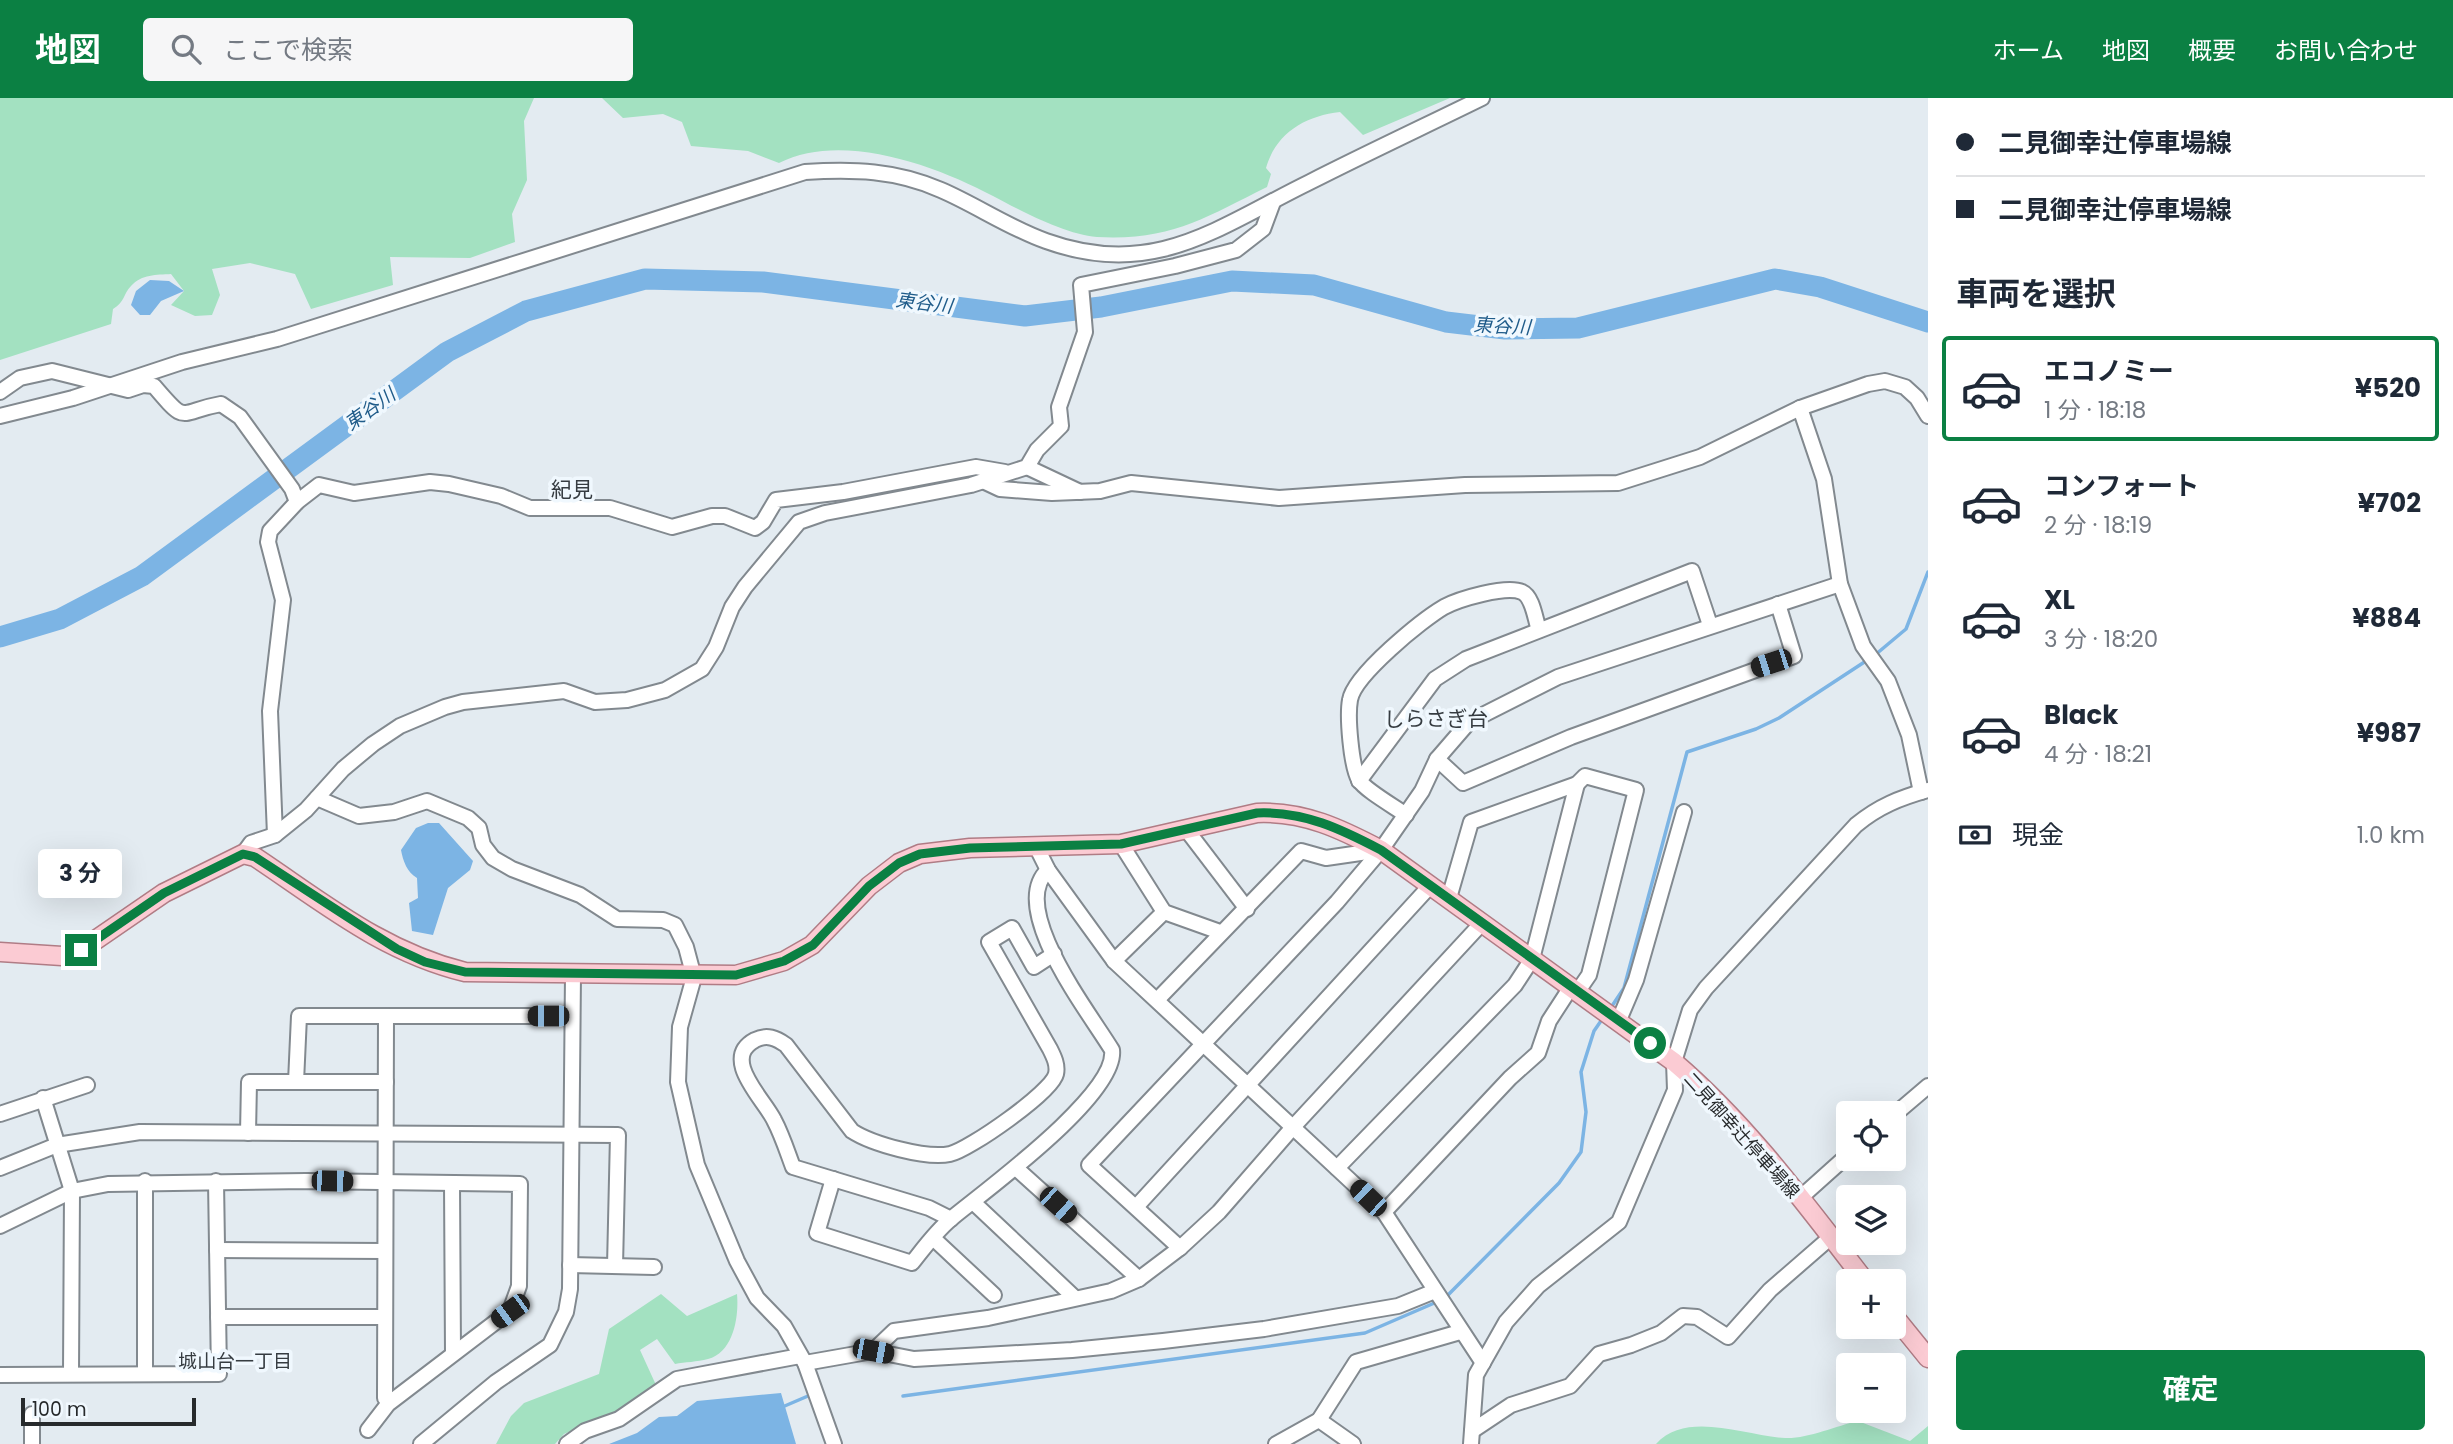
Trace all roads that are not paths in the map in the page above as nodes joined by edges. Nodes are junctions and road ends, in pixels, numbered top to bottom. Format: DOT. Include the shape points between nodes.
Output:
graph roads {
  1 [pos="1482,98"];
  2 [pos="1273,201"];
  3 [pos="110,384"];
  4 [pos="0,392"];
  5 [pos="1800,408"];
  6 [pos="0,416"];
  7 [pos="1928,416"];
  8 [pos="1027,467"];
  9 [pos="1006,472"];
  10 [pos="982,481"];
  11 [pos="1080,492"];
  12 [pos="295,495"];
  13 [pos="1840,584"];
  14 [pos="1778,604"];
  15 [pos="1710,625"];
  16 [pos="1539,630"];
  17 [pos="1437,759"];
  18 [pos="1359,780"];
  19 [pos="1577,784"];
  20 [pos="1924,791"];
  21 [pos="317,798"];
  22 [pos="1684,812"];
  23 [pos="1406,815"];
  24 [pos="1186,829"];
  25 [pos="275,835"];
  26 [pos="1121,844"];
  27 [pos="1037,848"];
  28 [pos="1381,850"];
  29 [pos="243,854"];
  30 [pos="1048,870"];
  31 [pos="1430,886"];
  32 [pos="1449,898"];
  33 [pos="1247,909"];
  34 [pos="1164,912"];
  35 [pos="1481,924"];
  36 [pos="1220,932"];
  37 [pos="0,953"];
  38 [pos="1054,954"];
  39 [pos="1532,959"];
  40 [pos="1114,961"];
  41 [pos="573,975"];
  42 [pos="694,976"];
  43 [pos="1574,989"];
  44 [pos="1158,999"];
  45 [pos="1612,1015"];
  46 [pos="386,1016"];
  47 [pos="572,1016"];
  48 [pos="1202,1044"];
  49 [pos="1674,1062"];
  50 [pos="296,1082"];
  51 [pos="386,1082"];
  52 [pos="1248,1084"];
  53 [pos="87,1085"];
  54 [pos="1928,1086"];
  55 [pos="43,1098"];
  56 [pos="1906,1105"];
  57 [pos="0,1114"];
  58 [pos="1294,1126"];
  59 [pos="248,1133"];
  60 [pos="571,1133"];
  61 [pos="386,1135"];
  62 [pos="58,1145"];
  63 [pos="1836,1165"];
  64 [pos="0,1168"];
  65 [pos="1337,1168"];
  66 [pos="1017,1169"];
  67 [pos="834,1179"];
  68 [pos="145,1181"];
  69 [pos="216,1181"];
  70 [pos="386,1182"];
  71 [pos="452,1183"];
  72 [pos="72,1191"];
  73 [pos="1800,1198"];
  74 [pos="974,1203"];
  75 [pos="1136,1207"];
  76 [pos="1384,1212"];
  77 [pos="951,1219"];
  78 [pos="0,1226"];
  79 [pos="1831,1237"];
  80 [pos="933,1238"];
  81 [pos="1180,1248"];
  82 [pos="217,1250"];
  83 [pos="386,1251"];
  84 [pos="570,1265"];
  85 [pos="615,1266"];
  86 [pos="654,1267"];
  87 [pos="1856,1269"];
  88 [pos="1139,1279"];
  89 [pos="1437,1293"];
  90 [pos="994,1295"];
  91 [pos="1075,1298"];
  92 [pos="218,1317"];
  93 [pos="385,1317"];
  94 [pos="1458,1328"];
  95 [pos="1906,1331"];
  96 [pos="873,1351"];
  97 [pos="453,1353"];
  98 [pos="1928,1358"];
  99 [pos="802,1359"];
  100 [pos="1483,1363"];
  101 [pos="71,1374"];
  102 [pos="145,1374"];
  103 [pos="0,1375"];
  104 [pos="385,1398"];
  105 [pos="32,1414"];
  106 [pos="1319,1420"];
  107 [pos="368,1430"];
  108 [pos="1471,1437"];
  109 [pos="32,1444"];
  110 [pos="421,1444"];
  111 [pos="567,1444"];
  112 [pos="834,1444"];
  113 [pos="1276,1444"];
  114 [pos="1353,1444"];
  1 -- 2 [label="street"];
  2 -- 3 [label="street" via="1212,234 1170,249 1094,252 1046,242 939,189 899,176 845,169 805,172 277,339"];
  2 -- 8 [label="street" via="1263,229 1236,250 1081,285 1084,327 1059,407 1061,426"];
  3 -- 4 [label="street" via="52,371 20,379"];
  3 -- 6 [label="street"];
  3 -- 12 [label="street" via="128,390 154,386 177,413 190,416 221,404 240,417"];
  5 -- 7 [label="street" via="1885,381 1905,387"];
  5 -- 11 [label="street" via="1700,457 1618,484 1465,485 1279,498 1131,483"];
  5 -- 13 [label="street" via="1824,479"];
  8 -- 9 [label="street"];
  8 -- 11 [label="street"];
  9 -- 10 [label="street"];
  9 -- 12 [label="street" via="976,467 776,500 755,528 725,516 672,527 610,508 530,508 501,496 430,482 354,493 319,485"];
  10 -- 11 [label="street" via="1000,489"];
  10 -- 21 [label="street" via="799,522 745,587 702,669 664,690 627,700 595,702 564,691 445,707 400,726 373,744"];
  12 -- 25 [label="street" via="268,541 284,600 270,711"];
  13 -- 14 [label="street"];
  13 -- 20 [label="street" via="1863,646 1881,671 1909,735"];
  14 -- 15 [label="street"];
  14 -- 17 [label="street" via="1794,656 1571,737 1463,783"];
  15 -- 16 [label="street" via="1692,571"];
  15 -- 17 [label="street" via="1558,677 1494,707 1469,722"];
  16 -- 18 [label="street" via="1466,659 1435,679"];
  16 -- 18 [label="street" via="1530,599 1522,592 1498,589 1447,606 1412,629 1359,682 1350,699 1352,750"];
  17 -- 23 [label="street"];
  18 -- 23 [label="street"];
  19 -- 32 [label="street" via="1471,822"];
  19 -- 39 [label="street"];
  19 -- 43 [label="street" via="1585,776 1636,790 1589,975"];
  20 -- 49 [label="street" via="1875,809 1856,825 1725,967 1690,1010"];
  21 -- 25 [label="street"];
  21 -- 42 [label="street" via="359,816 427,802 468,818 479,828 493,858 512,869 580,895 617,919 663,920 675,925"];
  22 -- 45 [label="street" via="1636,980"];
  23 -- 28 [label="street"];
  24 -- 26 [label="main road, 二見御幸辻停車場線"];
  24 -- 28 [label="main road, 二見御幸辻停車場線" via="1280,812 1334,824"];
  24 -- 33 [label="street"];
  25 -- 29 [label="street" via="251,842"];
  26 -- 27 [label="main road, 二見御幸辻停車場線"];
  26 -- 34 [label="street"];
  27 -- 30 [label="street"];
  27 -- 42 [label="main road, 二見御幸辻停車場線" via="920,854 899,863 869,886 813,945 784,961 736,975"];
  28 -- 31 [label="main road, 二見御幸辻停車場線"];
  28 -- 33 [label="street" via="1326,858 1301,851"];
  28 -- 48 [label="street"];
  29 -- 37 [label="main road" via="164,893 81,950 62,956"];
  29 -- 41 [label="main road, 二見御幸辻停車場線" via="255,857 369,934 425,962 465,972"];
  30 -- 38 [label="street" via="1038,880 1035,910"];
  30 -- 40 [label="street"];
  31 -- 32 [label="main road, 二見御幸辻停車場線"];
  31 -- 52 [label="street"];
  32 -- 35 [label="main road, 二見御幸辻停車場線"];
  33 -- 36 [label="street"];
  34 -- 36 [label="street"];
  34 -- 40 [label="street"];
  35 -- 39 [label="main road, 二見御幸辻停車場線"];
  35 -- 58 [label="street"];
  36 -- 44 [label="street"];
  38 -- 66 [label="street" via="1112,1050 1113,1060 1105,1080"];
  38 -- 67 [label="street" via="1034,967 1012,928 989,942 1050,1049 1056,1076 1022,1108 959,1152 930,1155 862,1138 786,1045 769,1036 750,1043 742,1057 742,1069 774,1120 793,1167"];
  39 -- 43 [label="main road, 二見御幸辻停車場線"];
  39 -- 65 [label="street" via="1515,985"];
  40 -- 44 [label="street"];
  41 -- 42 [label="main road, 二見御幸辻停車場線"];
  41 -- 47 [label="street"];
  42 -- 99 [label="street" via="680,1027 678,1083 696,1165 757,1298 784,1326"];
  43 -- 45 [label="main road, 二見御幸辻停車場線"];
  43 -- 76 [label="street" via="1549,1021 1538,1053"];
  44 -- 48 [label="street"];
  45 -- 49 [label="main road, 二見御幸辻停車場線"];
  46 -- 47 [label="street"];
  46 -- 50 [label="street" via="299,1016"];
  46 -- 51 [label="street"];
  47 -- 60 [label="street"];
  48 -- 52 [label="street"];
  48 -- 75 [label="street" via="1089,1165"];
  49 -- 73 [label="main road, 二見御幸辻停車場線" via="1698,1082"];
  49 -- 100 [label="street" via="1675,1090 1619,1222 1538,1286 1506,1322"];
  50 -- 51 [label="street"];
  50 -- 59 [label="street" via="249,1082"];
  51 -- 61 [label="street"];
  52 -- 58 [label="street"];
  52 -- 75 [label="street"];
  53 -- 55 [label="street"];
  54 -- 56 [label="street"];
  55 -- 57 [label="street"];
  55 -- 62 [label="street"];
  58 -- 65 [label="street"];
  58 -- 81 [label="street" via="1219,1212"];
  59 -- 61 [label="street"];
  59 -- 62 [label="street" via="140,1132"];
  60 -- 61 [label="street"];
  60 -- 84 [label="street"];
  60 -- 85 [label="street" via="618,1135"];
  61 -- 70 [label="street"];
  62 -- 64 [label="street"];
  62 -- 72 [label="street"];
  63 -- 73 [label="street"];
  65 -- 76 [label="street"];
  66 -- 74 [label="street"];
  66 -- 88 [label="street"];
  67 -- 77 [label="street"];
  67 -- 80 [label="street" via="817,1233 912,1263"];
  68 -- 69 [label="street"];
  68 -- 72 [label="street"];
  68 -- 102 [label="street"];
  69 -- 70 [label="street"];
  69 -- 82 [label="street"];
  70 -- 71 [label="street"];
  70 -- 83 [label="street"];
  71 -- 97 [label="street"];
  71 -- 97 [label="street" via="520,1184 519,1286 510,1311"];
  72 -- 78 [label="street"];
  72 -- 101 [label="street"];
  73 -- 79 [label="main road, 二見御幸辻停車場線"];
  74 -- 77 [label="street"];
  74 -- 91 [label="street"];
  75 -- 81 [label="street"];
  76 -- 89 [label="street"];
  77 -- 80 [label="street"];
  79 -- 87 [label="main road, 二見御幸辻停車場線"];
  79 -- 108 [label="street" via="1770,1290 1728,1337 1697,1317 1683,1316 1661,1333 1599,1353 1570,1386 1511,1405"];
  80 -- 90 [label="street"];
  81 -- 88 [label="street"];
  82 -- 83 [label="street"];
  82 -- 92 [label="street"];
  83 -- 93 [label="street"];
  84 -- 85 [label="street"];
  84 -- 110 [label="street" via="566,1312 550,1345 496,1382"];
  85 -- 86 [label="street"];
  88 -- 91 [label="street" via="1111,1291"];
  89 -- 94 [label="street"];
  89 -- 96 [label="street" via="1398,1306 1163,1341 914,1359"];
  91 -- 96 [label="street" via="988,1318 894,1331"];
  92 -- 93 [label="street"];
  92 -- 102 [label="street" via="219,1374"];
  93 -- 104 [label="street"];
  94 -- 100 [label="street"];
  94 -- 106 [label="street" via="1356,1362"];
  95 -- 98 [label="main road"];
  96 -- 99 [label="street"];
  97 -- 107 [label="street" via="387,1404"];
  99 -- 111 [label="street" via="677,1379 619,1419"];
  99 -- 112 [label="street"];
  100 -- 108 [label="street" via="1476,1375"];
  101 -- 102 [label="street"];
  101 -- 103 [label="street"];
  105 -- 109 [label="street"];
  106 -- 113 [label="street"];
  106 -- 114 [label="street"];
}
